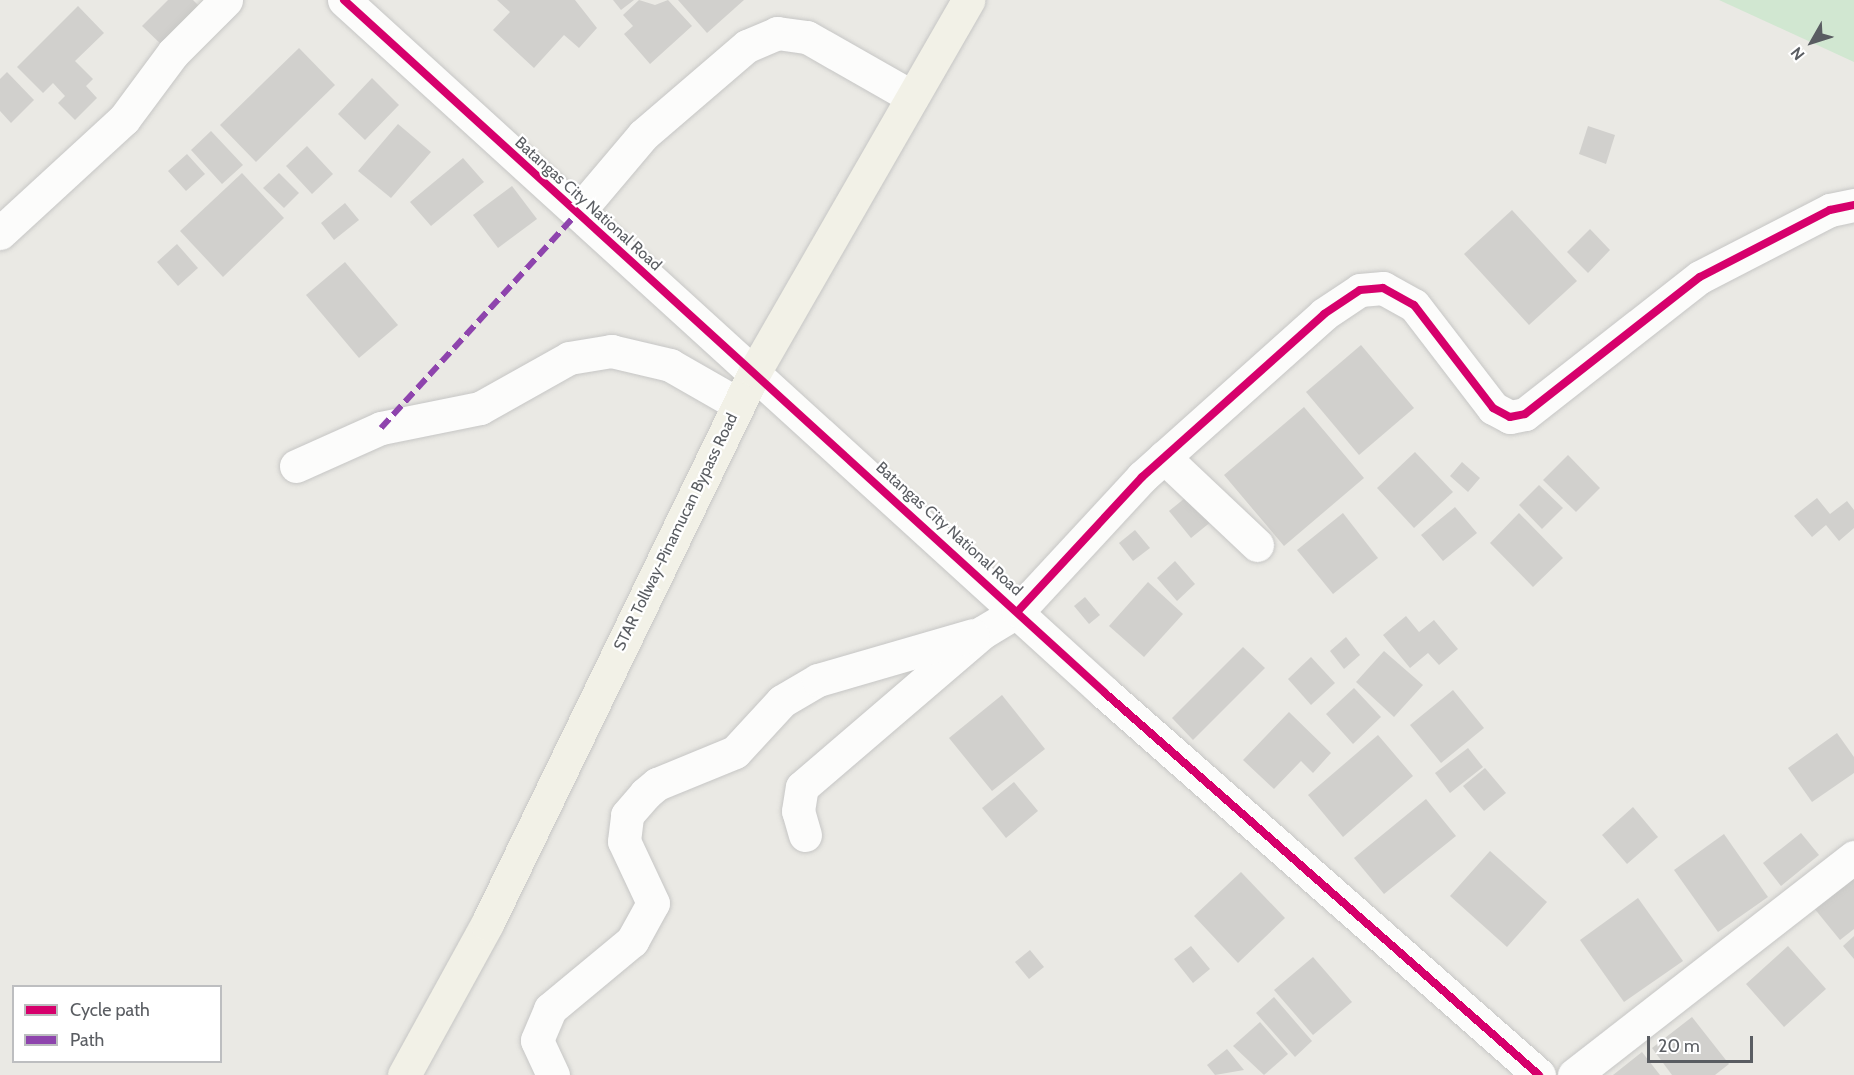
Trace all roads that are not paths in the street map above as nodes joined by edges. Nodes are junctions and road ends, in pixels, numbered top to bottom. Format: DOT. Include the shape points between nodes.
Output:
graph roads {
  1 [pos="226,0"];
  2 [pos="344,0"];
  3 [pos="968,0"];
  4 [pos="912,97"];
  5 [pos="1854,205"];
  6 [pos="578,212"];
  7 [pos="0,233"];
  8 [pos="755,371"];
  9 [pos="738,404"];
  10 [pos="1164,457"];
  11 [pos="296,466"];
  12 [pos="1257,545"];
  13 [pos="1018,611"];
  14 [pos="983,632"];
  15 [pos="805,835"];
  16 [pos="1854,857"];
  17 [pos="404,1075"];
  18 [pos="553,1075"];
  19 [pos="1539,1075"];
  20 [pos="1574,1075"];
  1 -- 7 [label="street" via="173,53 124,119"];
  2 -- 6 [label="street, Batangas City National Road"];
  3 -- 4 [label="main road, STAR Tollway-Pinamucan Bypass Road"];
  4 -- 6 [label="street" via="807,37 777,33 747,46 643,135"];
  4 -- 8 [label="main road, STAR Tollway-Pinamucan Bypass Road"];
  5 -- 10 [label="street" via="1830,210 1700,278 1525,414 1510,417 1493,408 1414,305 1383,288 1360,290 1324,314"];
  6 -- 8 [label="street, Batangas City National Road"];
  8 -- 9 [label="main road, STAR Tollway-Pinamucan Bypass Road"];
  8 -- 13 [label="street, Batangas City National Road"];
  9 -- 11 [label="street" via="669,364 611,351 569,358 480,408 381,428"];
  9 -- 17 [label="main road, STAR Tollway-Pinamucan Bypass Road" via="487,924"];
  10 -- 12 [label="street"];
  10 -- 13 [label="street"];
  13 -- 14 [label="street"];
  13 -- 19 [label="street, Batangas City National Road" via="1354,916"];
  14 -- 15 [label="street" via="802,787 798,811"];
  14 -- 18 [label="street" via="818,680 782,701 735,752 657,784 645,794 627,815 624,841 653,903 632,941 550,1009 537,1040"];
  16 -- 20 [label="street"];
}
